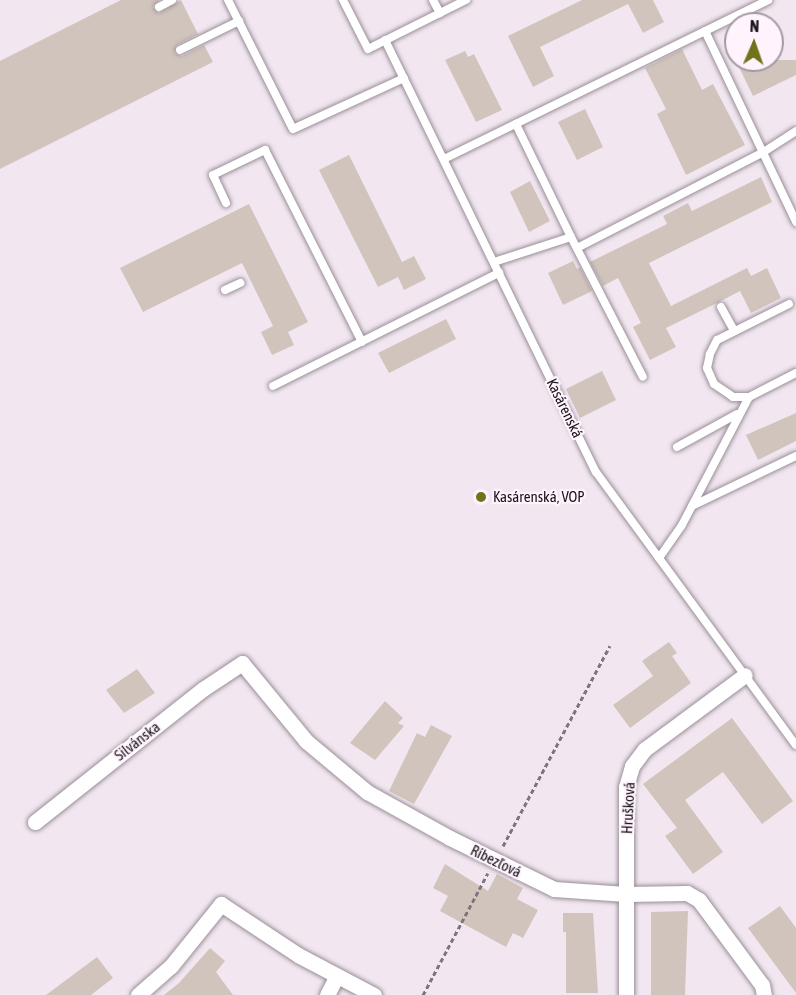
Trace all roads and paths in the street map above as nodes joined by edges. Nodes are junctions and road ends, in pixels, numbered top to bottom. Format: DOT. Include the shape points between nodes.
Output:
graph roads {
  1 [pos="172,0"];
  2 [pos="228,0"];
  3 [pos="343,0"];
  4 [pos="433,0"];
  5 [pos="466,0"];
  6 [pos="768,0"];
  7 [pos="159,7"];
  8 [pos="440,13"];
  9 [pos="239,21"];
  10 [pos="705,31"];
  11 [pos="385,40"];
  12 [pos="180,50"];
  13 [pos="404,78"];
  14 [pos="516,124"];
  15 [pos="796,131"];
  16 [pos="762,153"];
  17 [pos="444,159"];
  18 [pos="226,202"];
  19 [pos="796,222"];
  20 [pos="571,237"];
  21 [pos="577,248"];
  22 [pos="494,262"];
  23 [pos="499,273"];
  24 [pos="240,283"];
  25 [pos="225,290"];
  26 [pos="789,304"];
  27 [pos="722,307"];
  28 [pos="734,330"];
  29 [pos="362,342"];
  30 [pos="796,373"];
  31 [pos="643,377"];
  32 [pos="273,386"];
  33 [pos="749,397"];
  34 [pos="738,413"];
  35 [pos="677,447"];
  36 [pos="796,456"];
  37 [pos="692,506"];
  38 [pos="659,558"];
  39 [pos="610,646"];
  40 [pos="242,663"];
  41 [pos="745,675"];
  42 [pos="796,745"];
  43 [pos="35,822"];
  44 [pos="495,861"];
  45 [pos="626,894"];
  46 [pos="336,977"];
  47 [pos="138,995"];
  48 [pos="327,995"];
  49 [pos="374,995"];
  50 [pos="423,995"];
  51 [pos="626,995"];
  52 [pos="764,995"];
  1 -- 7 [label="lane"];
  2 -- 9 [label="lane"];
  3 -- 11 [label="lane" via="368,49"];
  4 -- 8 [label="lane"];
  5 -- 8 [label="lane"];
  6 -- 10 [label="lane"];
  8 -- 11 [label="lane"];
  9 -- 12 [label="lane"];
  9 -- 13 [label="lane" via="293,129"];
  10 -- 14 [label="lane"];
  10 -- 16 [label="lane"];
  11 -- 13 [label="lane, Kasárenská"];
  13 -- 17 [label="lane, Kasárenská"];
  14 -- 17 [label="lane"];
  14 -- 20 [label="lane"];
  15 -- 16 [label="lane"];
  16 -- 19 [label="lane"];
  16 -- 21 [label="lane"];
  17 -- 22 [label="lane, Kasárenská"];
  18 -- 29 [label="lane" via="213,175 265,150"];
  20 -- 21 [label="lane"];
  20 -- 22 [label="lane"];
  21 -- 31 [label="lane"];
  22 -- 23 [label="lane, Kasárenská"];
  23 -- 29 [label="lane"];
  23 -- 38 [label="lane, Kasárenská" via="597,472"];
  24 -- 25 [label="lane"];
  26 -- 28 [label="lane"];
  27 -- 28 [label="lane"];
  28 -- 33 [label="lane" via="717,340 707,368 721,390 734,397"];
  29 -- 32 [label="lane"];
  30 -- 33 [label="lane"];
  33 -- 34 [label="lane"];
  34 -- 35 [label="lane"];
  34 -- 37 [label="lane"];
  36 -- 37 [label="lane"];
  37 -- 38 [label="lane"];
  38 -- 41 [label="lane, Kasárenská"];
  39 -- 44 [label="path"];
  40 -- 43 [label="street, Silvánska" via="203,689"];
  40 -- 44 [label="street, Ríbezľová" via="306,741 367,792"];
  41 -- 42 [label="lane, Kasárenská"];
  41 -- 45 [label="street, Hrušková" via="645,748 632,766 626,787"];
  44 -- 45 [label="street, Ríbezľová" via="554,889"];
  44 -- 50 [label="path"];
  45 -- 51 [label="street, Hrušková"];
  45 -- 52 [label="street, Ríbezľová" via="687,893 699,900 762,985"];
  46 -- 47 [label="street" via="221,904 171,966"];
  46 -- 48 [label="street"];
  46 -- 49 [label="street"];
}
